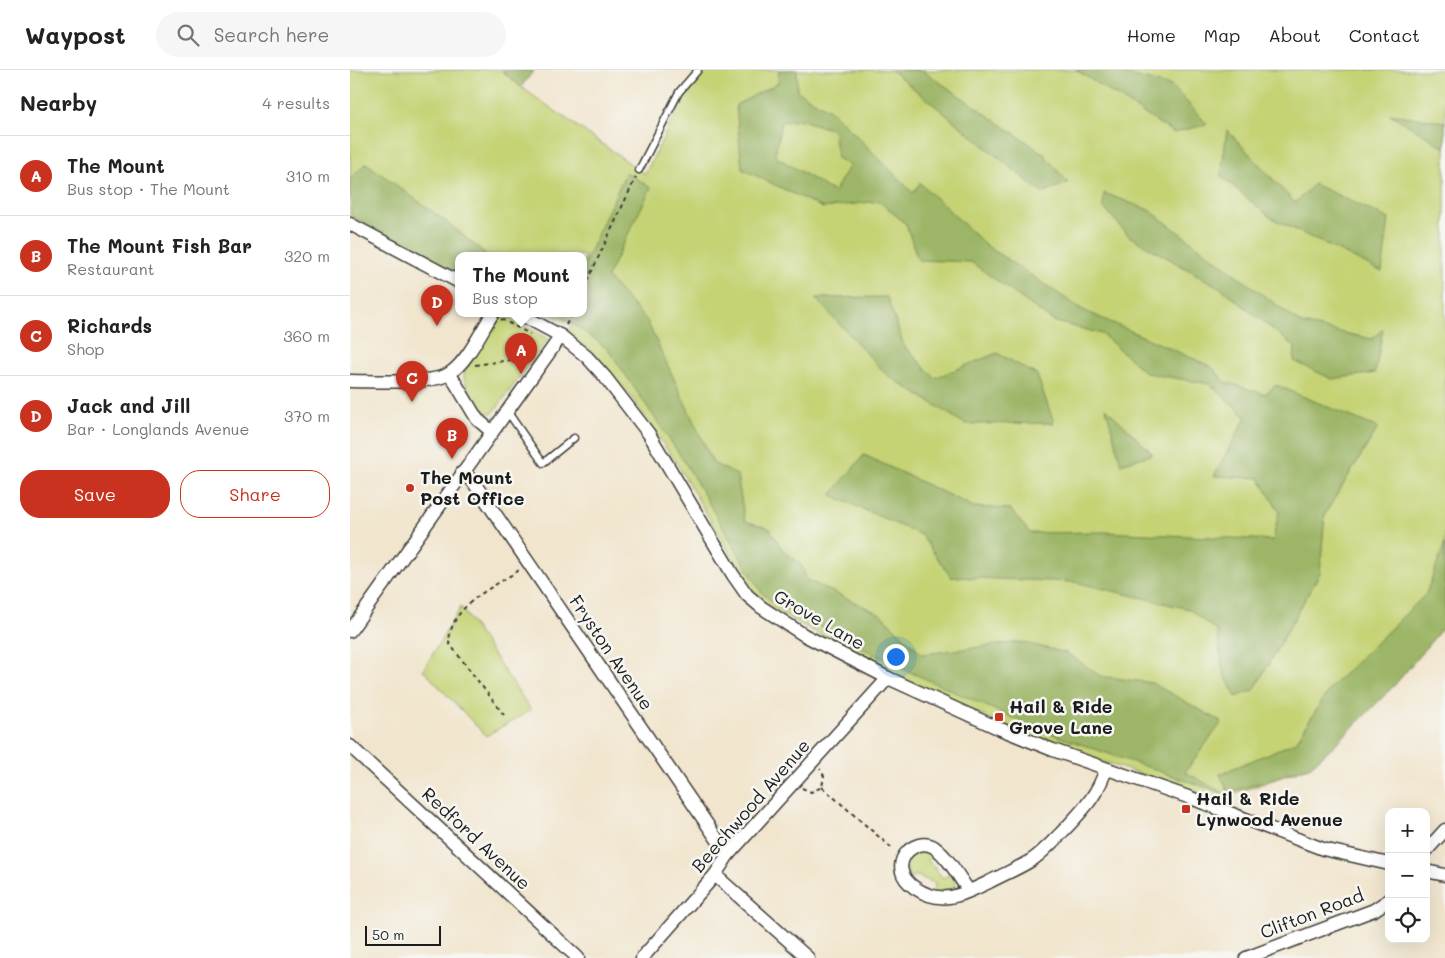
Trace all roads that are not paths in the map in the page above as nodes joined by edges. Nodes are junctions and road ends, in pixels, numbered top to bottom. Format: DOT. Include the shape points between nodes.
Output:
graph roads {
  1 [pos="698,70"];
  2 [pos="639,170"];
  3 [pos="350,224"];
  4 [pos="455,280"];
  5 [pos="490,317"];
  6 [pos="525,317"];
  7 [pos="561,336"];
  8 [pos="450,374"];
  9 [pos="350,381"];
  10 [pos="507,411"];
  11 [pos="492,432"];
  12 [pos="574,438"];
  13 [pos="462,473"];
  14 [pos="350,631"];
  15 [pos="888,678"];
  16 [pos="350,746"];
  17 [pos="1106,768"];
  18 [pos="1445,830"];
  19 [pos="1430,847"];
  20 [pos="728,855"];
  21 [pos="1385,863"];
  22 [pos="1430,873"];
  23 [pos="715,875"];
  24 [pos="1445,875"];
  25 [pos="970,891"];
  26 [pos="1385,903"];
  27 [pos="578,958"];
  28 [pos="642,958"];
  29 [pos="808,958"];
  30 [pos="1246,958"];
  1 -- 2 [label="lane" via="679,92"];
  3 -- 4 [label="street"];
  5 -- 8 [label="street" via="462,362"];
  6 -- 7 [label="street, Grove Lane"];
  7 -- 10 [label="street"];
  7 -- 15 [label="street, Grove Lane" via="605,377 649,434 747,595 804,635"];
  8 -- 9 [label="street" via="431,380"];
  8 -- 11 [label="street" via="477,420"];
  10 -- 11 [label="street"];
  10 -- 12 [label="lane" via="543,462"];
  11 -- 13 [label="street"];
  13 -- 14 [label="street"];
  13 -- 20 [label="street, Fryston Avenue" via="472,480"];
  15 -- 17 [label="street, Grove Lane" via="998,728"];
  15 -- 20 [label="street, Beechwood Avenue"];
  16 -- 27 [label="street, Redford Avenue"];
  17 -- 21 [label="street, Grove Lane" via="1323,849"];
  17 -- 25 [label="street" via="1093,797 1032,860"];
  18 -- 19 [label="street"];
  20 -- 23 [label="street, Beechwood Avenue"];
  22 -- 24 [label="street"];
  23 -- 28 [label="street, Beechwood Avenue"];
  23 -- 29 [label="street"];
  25 -- 25 [label="street" via="942,899 926,895 909,884 902,874 903,858 917,845 932,846 948,859"];
  26 -- 30 [label="street, Clifton Road" via="1374,910"];
}
